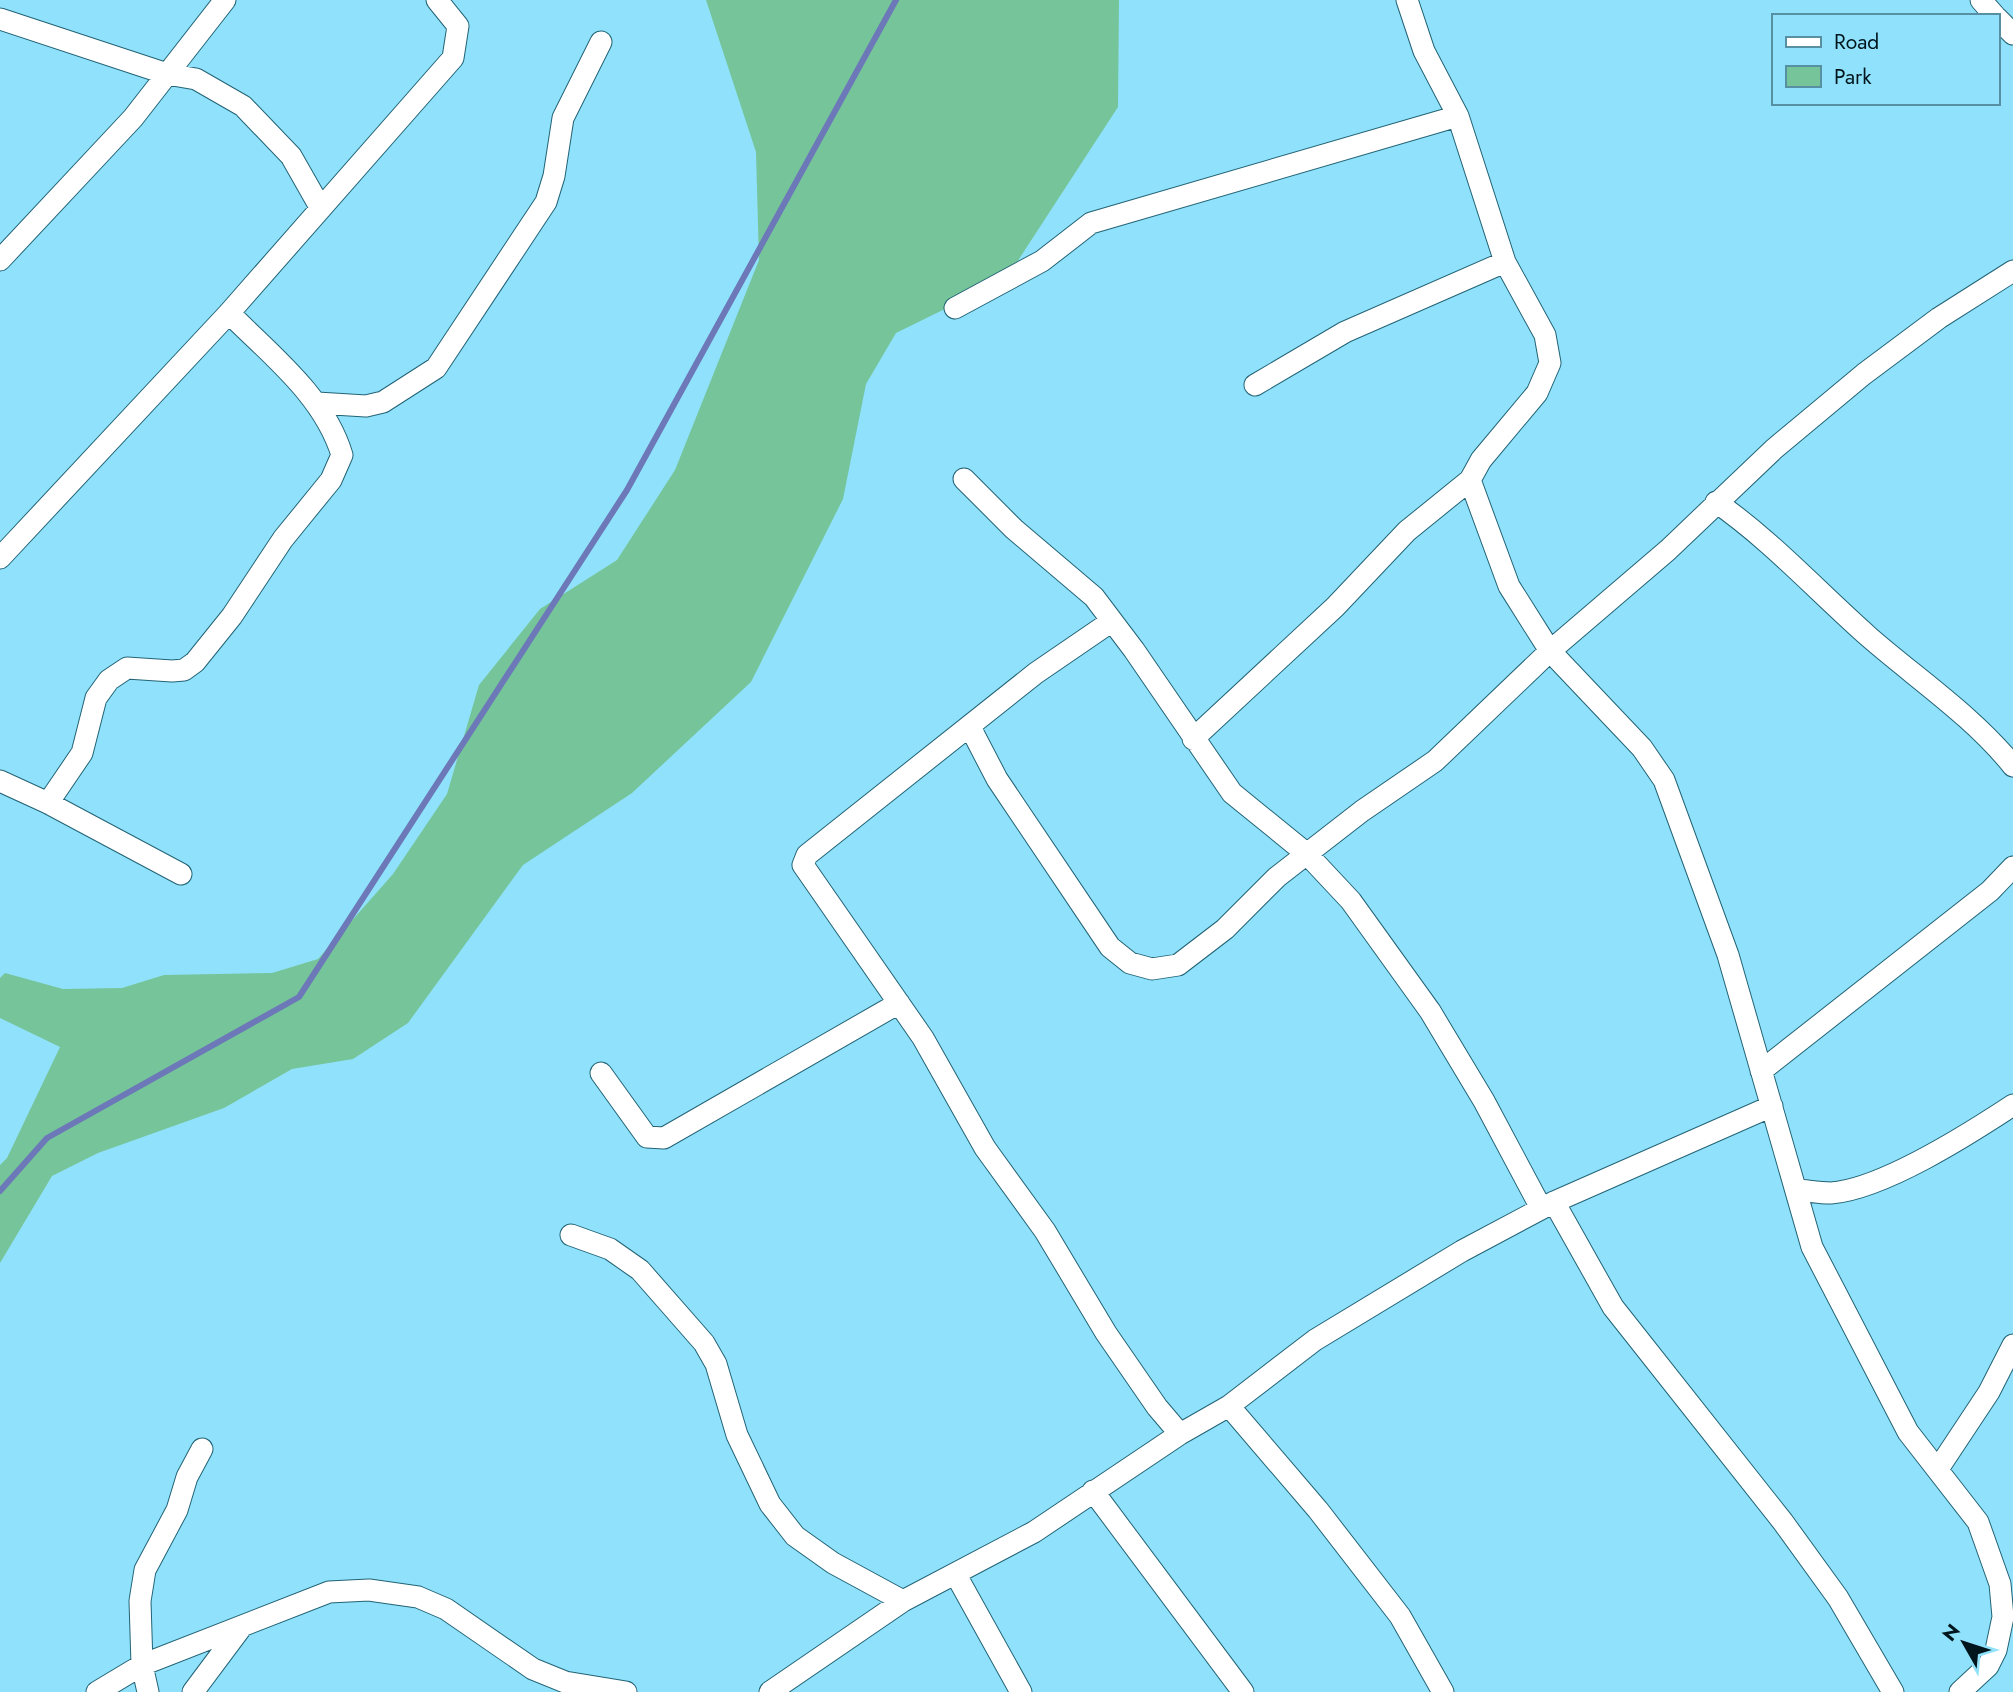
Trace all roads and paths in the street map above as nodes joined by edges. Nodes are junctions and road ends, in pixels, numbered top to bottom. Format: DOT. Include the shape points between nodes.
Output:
graph roads {
  1 [pos="225,0"];
  2 [pos="437,0"];
  3 [pos="1407,0"];
  4 [pos="1981,0"];
  5 [pos="1993,14"];
  6 [pos="0,19"];
  7 [pos="1999,20"];
  8 [pos="2013,34"];
  9 [pos="601,42"];
  10 [pos="167,74"];
  11 [pos="1458,116"];
  12 [pos="320,207"];
  13 [pos="0,260"];
  14 [pos="1505,261"];
  15 [pos="2013,271"];
  16 [pos="955,307"];
  17 [pos="229,313"];
  18 [pos="1255,385"];
  19 [pos="317,403"];
  20 [pos="964,479"];
  21 [pos="1470,480"];
  22 [pos="1716,502"];
  23 [pos="0,558"];
  24 [pos="1112,621"];
  25 [pos="1550,651"];
  26 [pos="970,727"];
  27 [pos="1193,739"];
  28 [pos="2013,766"];
  29 [pos="0,781"];
  30 [pos="48,803"];
  31 [pos="1307,854"];
  32 [pos="2013,867"];
  33 [pos="181,874"];
  34 [pos="899,1003"];
  35 [pos="1761,1071"];
  36 [pos="601,1073"];
  37 [pos="2013,1105"];
  38 [pos="1772,1106"];
  39 [pos="1798,1190"];
  40 [pos="1547,1205"];
  41 [pos="571,1236"];
  42 [pos="2013,1345"];
  43 [pos="1228,1406"];
  44 [pos="1180,1434"];
  45 [pos="202,1449"];
  46 [pos="1938,1469"];
  47 [pos="1093,1490"];
  48 [pos="956,1575"];
  49 [pos="903,1601"];
  50 [pos="240,1628"];
  51 [pos="142,1665"];
  52 [pos="97,1692"];
  53 [pos="148,1692"];
  54 [pos="193,1692"];
  55 [pos="626,1692"];
  56 [pos="770,1692"];
  57 [pos="1021,1692"];
  58 [pos="1243,1692"];
  59 [pos="1443,1692"];
  60 [pos="1893,1692"];
  61 [pos="1960,1692"];
  1 -- 10 [label="street"];
  2 -- 12 [label="street" via="458,26 453,58"];
  3 -- 11 [label="street" via="1424,51"];
  4 -- 5 [label="street"];
  6 -- 10 [label="street"];
  7 -- 8 [label="street"];
  9 -- 19 [label="street" via="563,118 546,202 436,368 383,402 366,406"];
  10 -- 12 [label="street" via="196,79 243,106 290,156"];
  10 -- 13 [label="street" via="133,118"];
  11 -- 14 [label="street"];
  11 -- 16 [label="street" via="1091,223 1042,261"];
  12 -- 17 [label="street"];
  14 -- 18 [label="street" via="1345,332"];
  14 -- 21 [label="street" via="1545,335 1550,363 1537,393"];
  15 -- 22 [label="street" via="1864,374"];
  17 -- 19 [label="street"];
  17 -- 23 [label="street"];
  19 -- 30 [label="street" via="334,429 342,455 331,480 195,662 184,670 127,668 109,680 96,698 82,754"];
  20 -- 24 [label="street" via="1094,597"];
  21 -- 25 [label="street" via="1509,586"];
  21 -- 27 [label="street" via="1407,531 1335,607"];
  22 -- 25 [label="street" via="1668,550"];
  22 -- 28 [label="street" via="1787,560"];
  24 -- 26 [label="street" via="1036,673"];
  24 -- 27 [label="street"];
  25 -- 31 [label="street" via="1435,761"];
  25 -- 35 [label="street" via="1642,748 1664,780 1728,955"];
  26 -- 31 [label="street" via="997,779 1097,931 1130,963 1152,970 1178,965"];
  26 -- 34 [label="street" via="804,860 805,870"];
  27 -- 31 [label="street" via="1232,793"];
  29 -- 30 [label="street"];
  30 -- 33 [label="street"];
  31 -- 40 [label="street" via="1351,901 1430,1011"];
  32 -- 35 [label="street" via="1990,891"];
  34 -- 36 [label="street" via="664,1138 647,1137"];
  34 -- 44 [label="street" via="985,1148 1045,1231 1157,1407"];
  35 -- 38 [label="street"];
  37 -- 39 [label="street" via="1875,1181 1832,1193"];
  38 -- 39 [label="street"];
  38 -- 40 [label="street"];
  39 -- 46 [label="street" via="1812,1247 1908,1432"];
  40 -- 43 [label="street" via="1315,1340"];
  40 -- 60 [label="street" via="1614,1307 1838,1598"];
  41 -- 49 [label="street" via="610,1249 640,1270 704,1343 716,1364 737,1435 770,1504 795,1536 833,1563"];
  42 -- 46 [label="street" via="1989,1392"];
  43 -- 44 [label="street"];
  43 -- 59 [label="street" via="1318,1510 1400,1616"];
  44 -- 47 [label="street"];
  45 -- 51 [label="street" via="145,1570 140,1601"];
  46 -- 61 [label="street" via="1978,1522 2000,1584 2003,1617 1996,1650 1988,1666"];
  47 -- 48 [label="street" via="1034,1532"];
  47 -- 58 [label="street"];
  48 -- 49 [label="street"];
  48 -- 57 [label="street"];
  49 -- 56 [label="street"];
  50 -- 51 [label="street"];
  50 -- 54 [label="street"];
  50 -- 55 [label="street" via="329,1592 390,1591 446,1609 533,1669 565,1682"];
  51 -- 52 [label="street"];
  51 -- 53 [label="street"];
}
